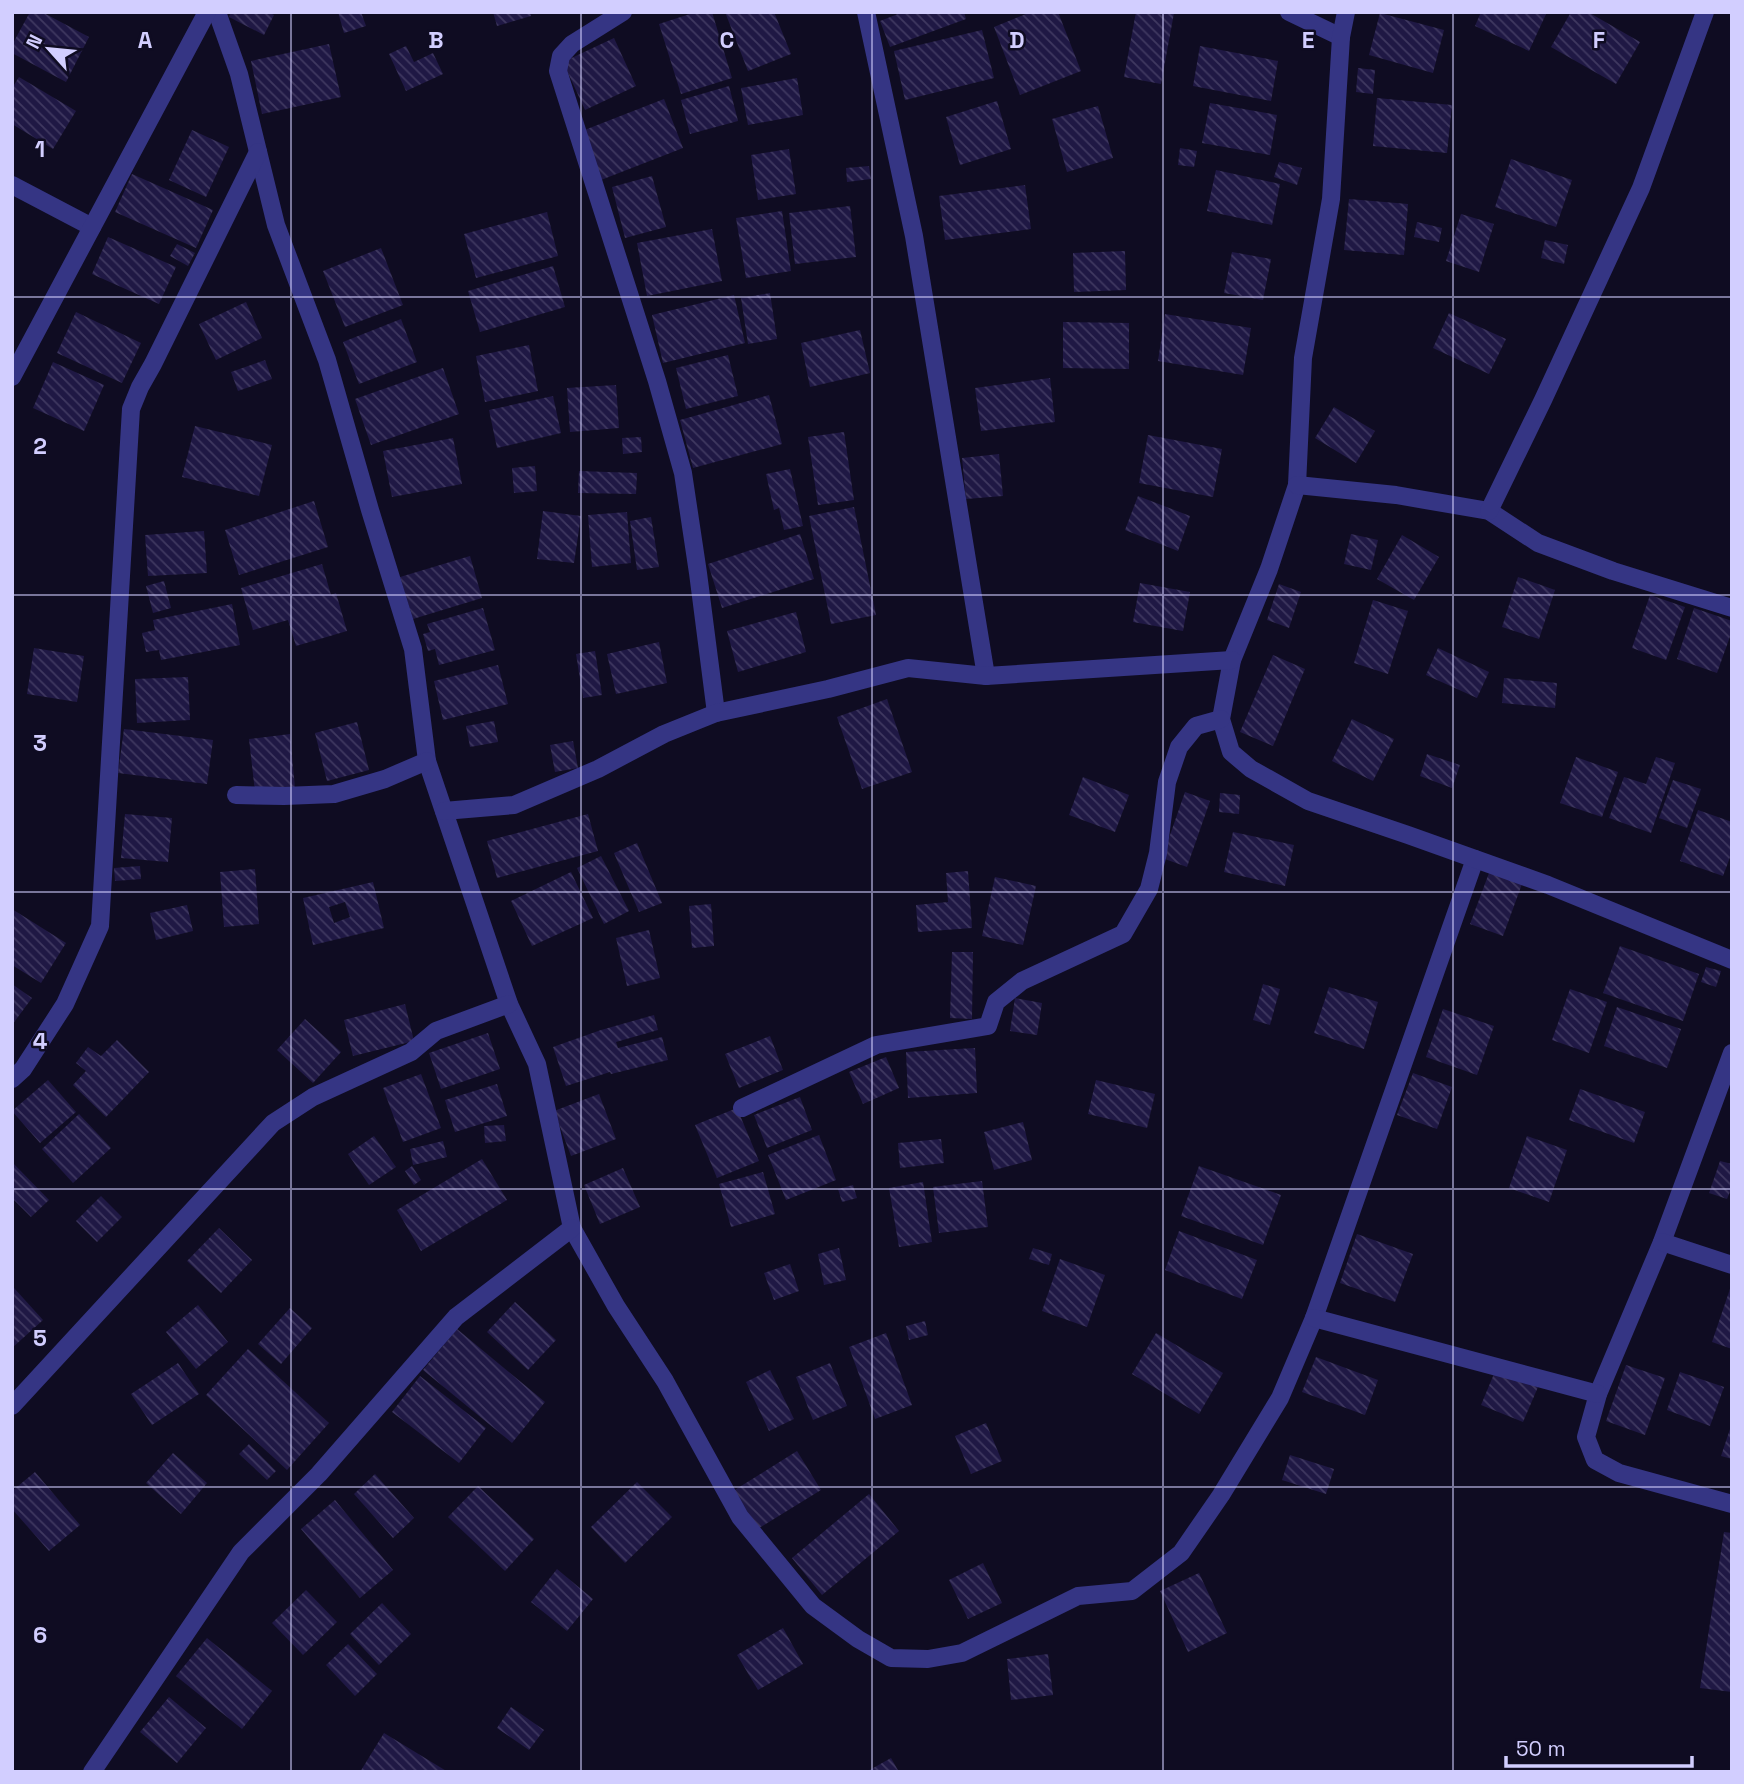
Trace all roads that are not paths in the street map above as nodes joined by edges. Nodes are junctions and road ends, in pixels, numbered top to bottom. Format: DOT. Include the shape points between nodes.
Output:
graph roads {
  1 [pos="206,12"];
  2 [pos="217,12"];
  3 [pos="623,12"];
  4 [pos="866,12"];
  5 [pos="1289,12"];
  6 [pos="1346,12"];
  7 [pos="1704,12"];
  8 [pos="1341,37"];
  9 [pos="258,152"];
  10 [pos="12,185"];
  11 [pos="92,227"];
  12 [pos="12,377"];
  13 [pos="1297,485"];
  14 [pos="1489,511"];
  15 [pos="1732,608"];
  16 [pos="1232,660"];
  17 [pos="986,676"];
  18 [pos="716,713"];
  19 [pos="1222,719"];
  20 [pos="427,761"];
  21 [pos="236,795"];
  22 [pos="444,811"];
  23 [pos="1475,859"];
  24 [pos="1732,960"];
  25 [pos="509,1004"];
  26 [pos="1732,1053"];
  27 [pos="12,1079"];
  28 [pos="742,1108"];
  29 [pos="572,1228"];
  30 [pos="1662,1242"];
  31 [pos="1732,1265"];
  32 [pos="1314,1318"];
  33 [pos="1598,1394"];
  34 [pos="12,1406"];
  35 [pos="1732,1504"];
  36 [pos="92,1772"];
  1 -- 11 [label="street"];
  2 -- 9 [label="street" via="239,74"];
  3 -- 18 [label="street" via="572,44 561,56 558,71 683,473"];
  4 -- 17 [label="street" via="914,236"];
  5 -- 8 [label="street"];
  6 -- 8 [label="street"];
  7 -- 14 [label="street" via="1641,188"];
  8 -- 13 [label="street" via="1331,199 1303,358"];
  9 -- 20 [label="street" via="276,225 327,360 413,649"];
  9 -- 27 [label="street" via="131,409 100,926 65,1004"];
  10 -- 11 [label="street"];
  11 -- 12 [label="street"];
  13 -- 14 [label="street"];
  13 -- 16 [label="street"];
  14 -- 15 [label="street" via="1538,543"];
  16 -- 17 [label="street"];
  16 -- 19 [label="street"];
  17 -- 18 [label="street" via="908,668"];
  18 -- 22 [label="street" via="514,805"];
  19 -- 23 [label="street" via="1231,752 1251,769 1308,801"];
  19 -- 28 [label="street" via="1196,726 1179,747 1167,782 1149,889 1123,933 1022,981 996,1002 988,1026 876,1045"];
  20 -- 21 [label="street" via="334,794"];
  20 -- 22 [label="street"];
  22 -- 25 [label="street"];
  23 -- 24 [label="street"];
  23 -- 32 [label="street"];
  25 -- 29 [label="street" via="537,1063"];
  25 -- 34 [label="street" via="436,1031 411,1052 313,1097 273,1123"];
  26 -- 30 [label="street"];
  29 -- 32 [label="street" via="666,1381 740,1517 813,1606 891,1658 928,1659 962,1653 1078,1596 1132,1591 1181,1553 1280,1398"];
  29 -- 36 [label="street" via="456,1317 319,1474 241,1552"];
  30 -- 31 [label="street"];
  30 -- 33 [label="street"];
  32 -- 33 [label="street"];
  33 -- 35 [label="street" via="1586,1437 1595,1460 1619,1474"];
}
